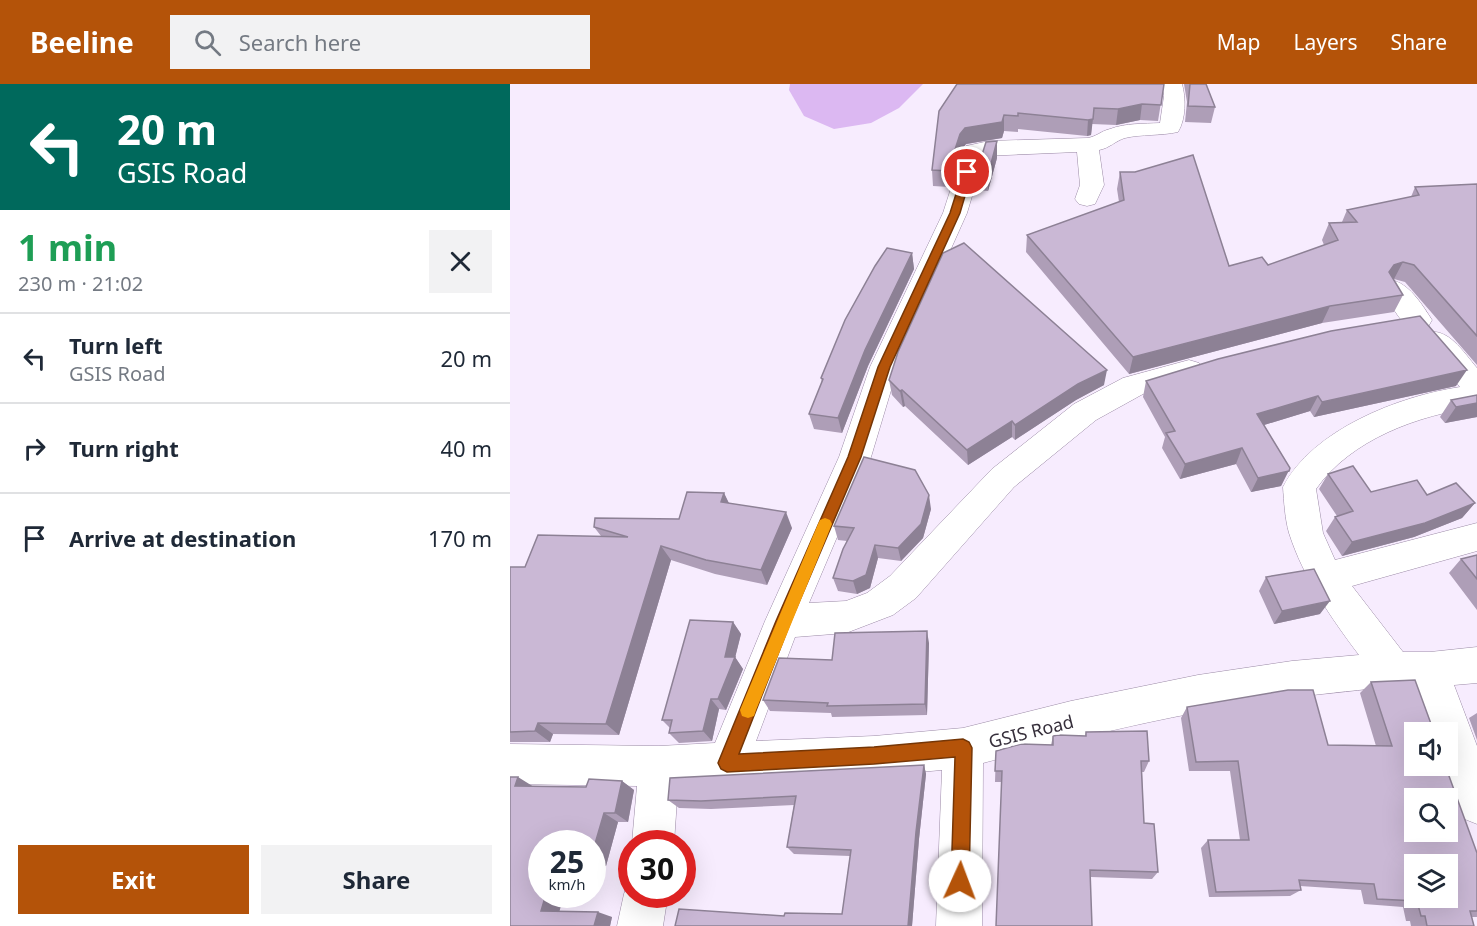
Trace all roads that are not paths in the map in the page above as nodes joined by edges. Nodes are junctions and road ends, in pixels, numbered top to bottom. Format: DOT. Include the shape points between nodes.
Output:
graph roads {
  1 [pos="1172,84"];
  2 [pos="1087,145"];
  3 [pos="1087,199"];
  4 [pos="1395,290"];
  5 [pos="1418,320"];
  6 [pos="1382,325"];
  7 [pos="1221,360"];
  8 [pos="1477,387"];
  9 [pos="1477,396"];
  10 [pos="1477,537"];
  11 [pos="1328,577"];
  12 [pos="783,621"];
  13 [pos="1477,665"];
  14 [pos="1412,670"];
  15 [pos="963,748"];
  16 [pos="727,763"];
  17 [pos="510,764"];
  18 [pos="659,766"];
  19 [pos="1477,803"];
  20 [pos="654,830"];
  21 [pos="643,908"];
  22 [pos="640,926"];
  23 [pos="958,926"];
  1 -- 2 [label="street" via="1175,96 1170,127 1116,132 1104,142"];
  2 -- 3 [label="street" via="1092,185"];
  2 -- 12 [label="street" via="974,151 955,213 884,367 855,457"];
  4 -- 5 [label="street"];
  5 -- 6 [label="street"];
  5 -- 8 [label="street"];
  7 -- 12 [label="street" via="1133,386 1085,412 1004,478 903,587 880,604 846,617"];
  9 -- 11 [label="street" via="1443,400 1372,426 1315,465 1299,487 1306,532"];
  10 -- 11 [label="street"];
  11 -- 14 [label="street" via="1357,625"];
  12 -- 16 [label="street"];
  13 -- 14 [label="street, GSIS Road"];
  14 -- 15 [label="street, GSIS Road" via="1292,679 1198,693"];
  14 -- 19 [label="street"];
  15 -- 16 [label="street, GSIS Road"];
  15 -- 23 [label="street"];
  16 -- 18 [label="street, GSIS Road"];
  17 -- 18 [label="street, GSIS Road"];
  18 -- 20 [label="street"];
  21 -- 22 [label="street"];
}
